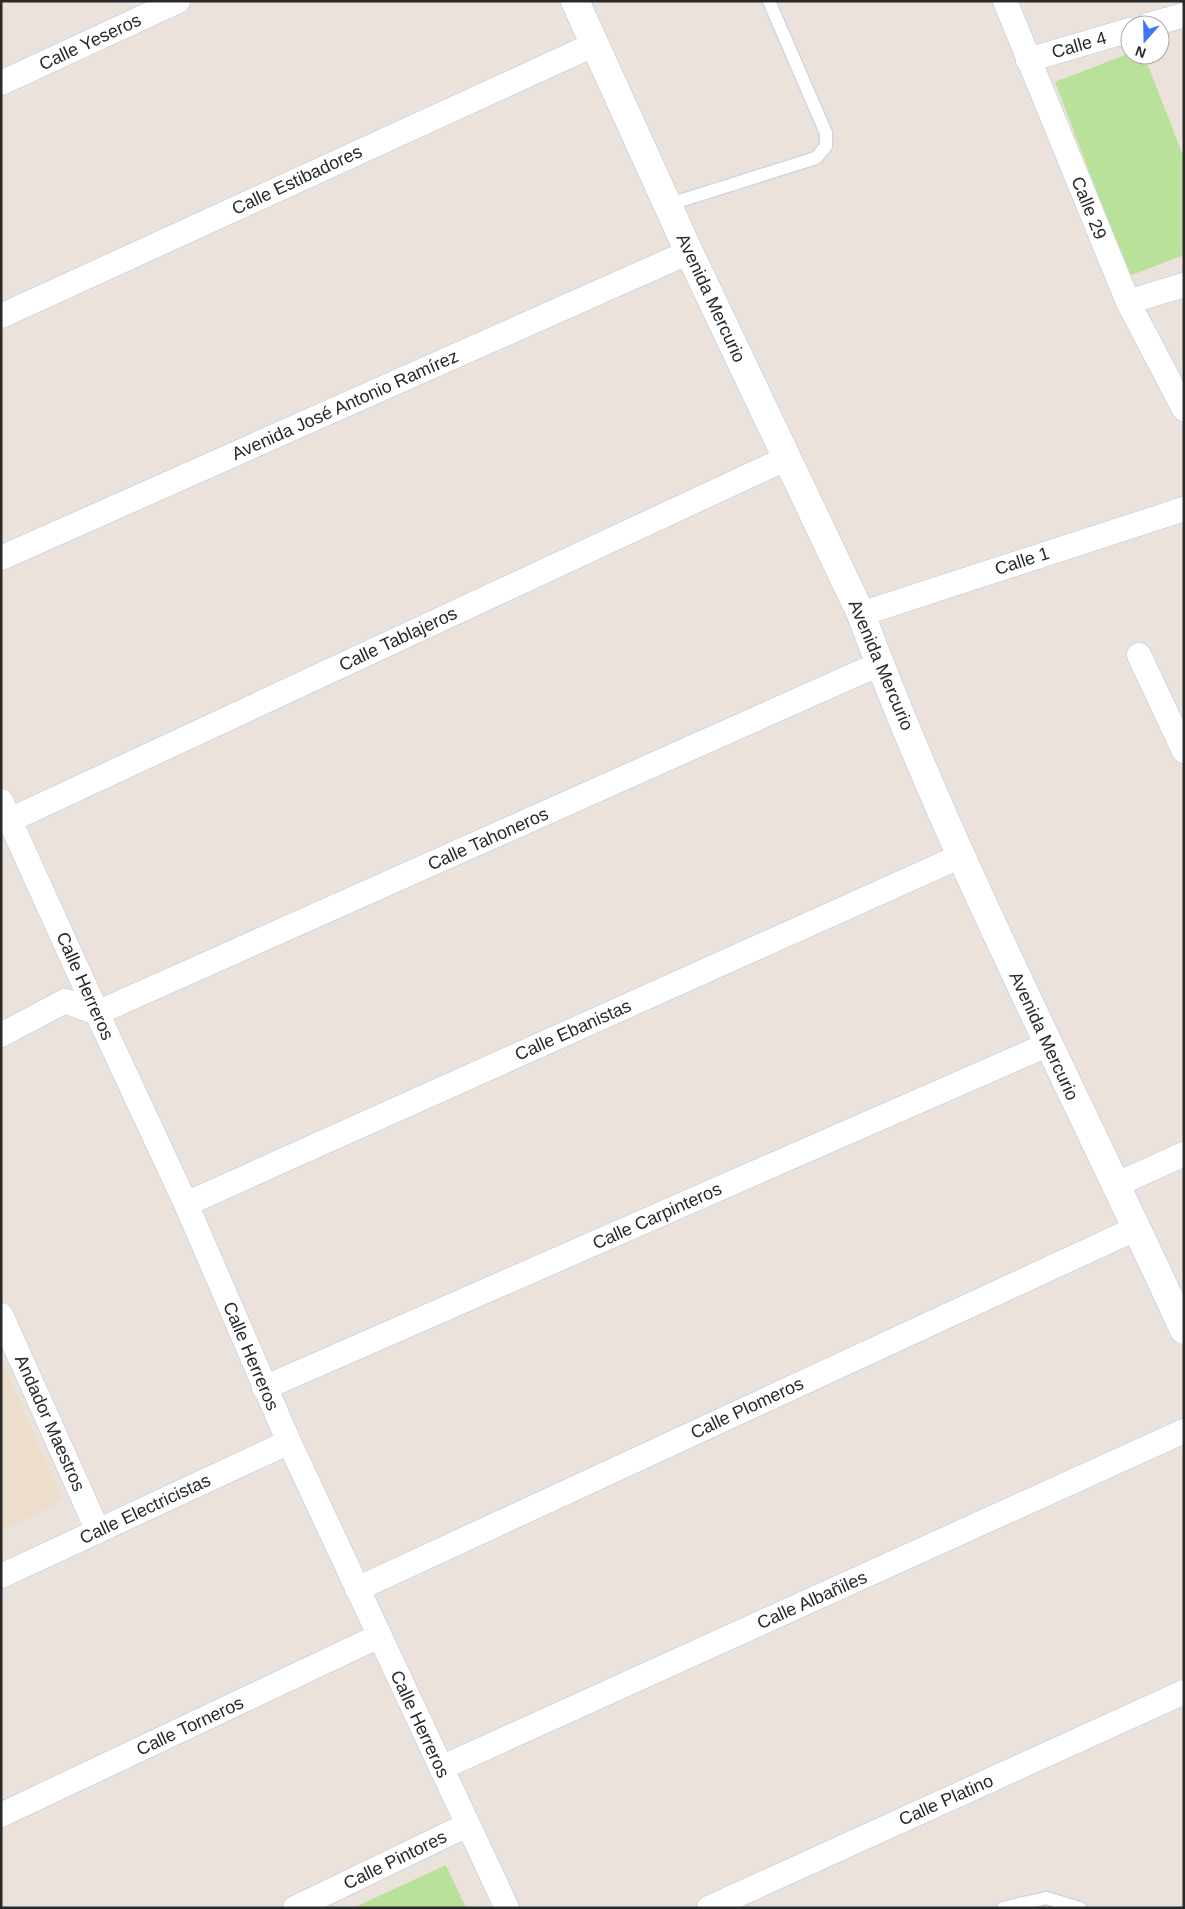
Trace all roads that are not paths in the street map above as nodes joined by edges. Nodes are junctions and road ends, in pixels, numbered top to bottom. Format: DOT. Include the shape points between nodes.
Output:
graph roads {
  1 [pos="178,1"];
  2 [pos="575,1"];
  3 [pos="769,1"];
  4 [pos="1005,1"];
  5 [pos="1120,33"];
  6 [pos="593,44"];
  7 [pos="1028,60"];
  8 [pos="1,83"];
  9 [pos="667,205"];
  10 [pos="689,252"];
  11 [pos="1184,284"];
  12 [pos="1128,302"];
  13 [pos="1,316"];
  14 [pos="1184,409"];
  15 [pos="787,458"];
  16 [pos="1184,509"];
  17 [pos="1,558"];
  18 [pos="860,614"];
  19 [pos="1139,655"];
  20 [pos="879,664"];
  21 [pos="1181,739"];
  22 [pos="6,810"];
  23 [pos="961,856"];
  24 [pos="97,1013"];
  25 [pos="1,1035"];
  26 [pos="1049,1044"];
  27 [pos="1184,1154"];
  28 [pos="1116,1185"];
  29 [pos="186,1204"];
  30 [pos="1137,1228"];
  31 [pos="1,1315"];
  32 [pos="1184,1330"];
  33 [pos="264,1388"];
  34 [pos="1184,1431"];
  35 [pos="289,1442"];
  36 [pos="98,1531"];
  37 [pos="1,1576"];
  38 [pos="357,1589"];
  39 [pos="379,1636"];
  40 [pos="1184,1692"];
  41 [pos="441,1768"];
  42 [pos="1,1815"];
  43 [pos="468,1824"];
  44 [pos="295,1908"];
  45 [pos="507,1908"];
  46 [pos="709,1908"];
  47 [pos="1003,1908"];
  48 [pos="1080,1908"];
  1 -- 8 [label="street, Calle Yeseros"];
  2 -- 6 [label="street, Avenida Mercurio"];
  3 -- 9 [label="lane" via="826,133 826,146 816,158"];
  4 -- 7 [label="street, Calle 29"];
  5 -- 7 [label="street, Calle 4"];
  6 -- 9 [label="street, Avenida Mercurio"];
  6 -- 13 [label="street, Calle Estibadores"];
  7 -- 12 [label="street, Calle 29"];
  9 -- 10 [label="street, Avenida Mercurio"];
  10 -- 15 [label="street, Avenida Mercurio"];
  10 -- 17 [label="street, Avenida José Antonio Ramírez"];
  11 -- 12 [label="street"];
  12 -- 14 [label="street, Calle 29"];
  15 -- 18 [label="street, Avenida Mercurio"];
  15 -- 22 [label="street, Calle Tablajeros"];
  16 -- 18 [label="street, Calle 1"];
  18 -- 20 [label="street, Avenida Mercurio"];
  19 -- 21 [label="street"];
  20 -- 23 [label="street, Avenida Mercurio"];
  20 -- 24 [label="street, Calle Tahoneros"];
  22 -- 24 [label="street, Calle Herreros"];
  23 -- 26 [label="street, Avenida Mercurio"];
  23 -- 29 [label="street, Calle Ebanistas"];
  24 -- 25 [label="street" via="65,1002"];
  24 -- 29 [label="street, Calle Herreros"];
  26 -- 28 [label="street, Avenida Mercurio"];
  26 -- 33 [label="street, Calle Carpinteros"];
  27 -- 28 [label="street"];
  28 -- 30 [label="street, Avenida Mercurio"];
  29 -- 33 [label="street, Calle Herreros"];
  30 -- 32 [label="street, Avenida Mercurio"];
  30 -- 38 [label="street, Calle Plomeros"];
  31 -- 36 [label="street, Andador Maestros"];
  33 -- 35 [label="street, Calle Herreros"];
  34 -- 41 [label="street, Calle Albañiles"];
  35 -- 36 [label="street, Calle Electricistas"];
  35 -- 38 [label="street, Calle Herreros"];
  36 -- 37 [label="street, Calle Electricistas"];
  38 -- 39 [label="street, Calle Herreros"];
  39 -- 41 [label="street, Calle Herreros"];
  39 -- 42 [label="street, Calle Torneros"];
  40 -- 46 [label="street, Calle Platino"];
  41 -- 43 [label="street, Calle Herreros"];
  43 -- 44 [label="street, Calle Pintores"];
  43 -- 45 [label="street, Calle Herreros"];
  47 -- 48 [label="lane" via="1046,1898"];
}
